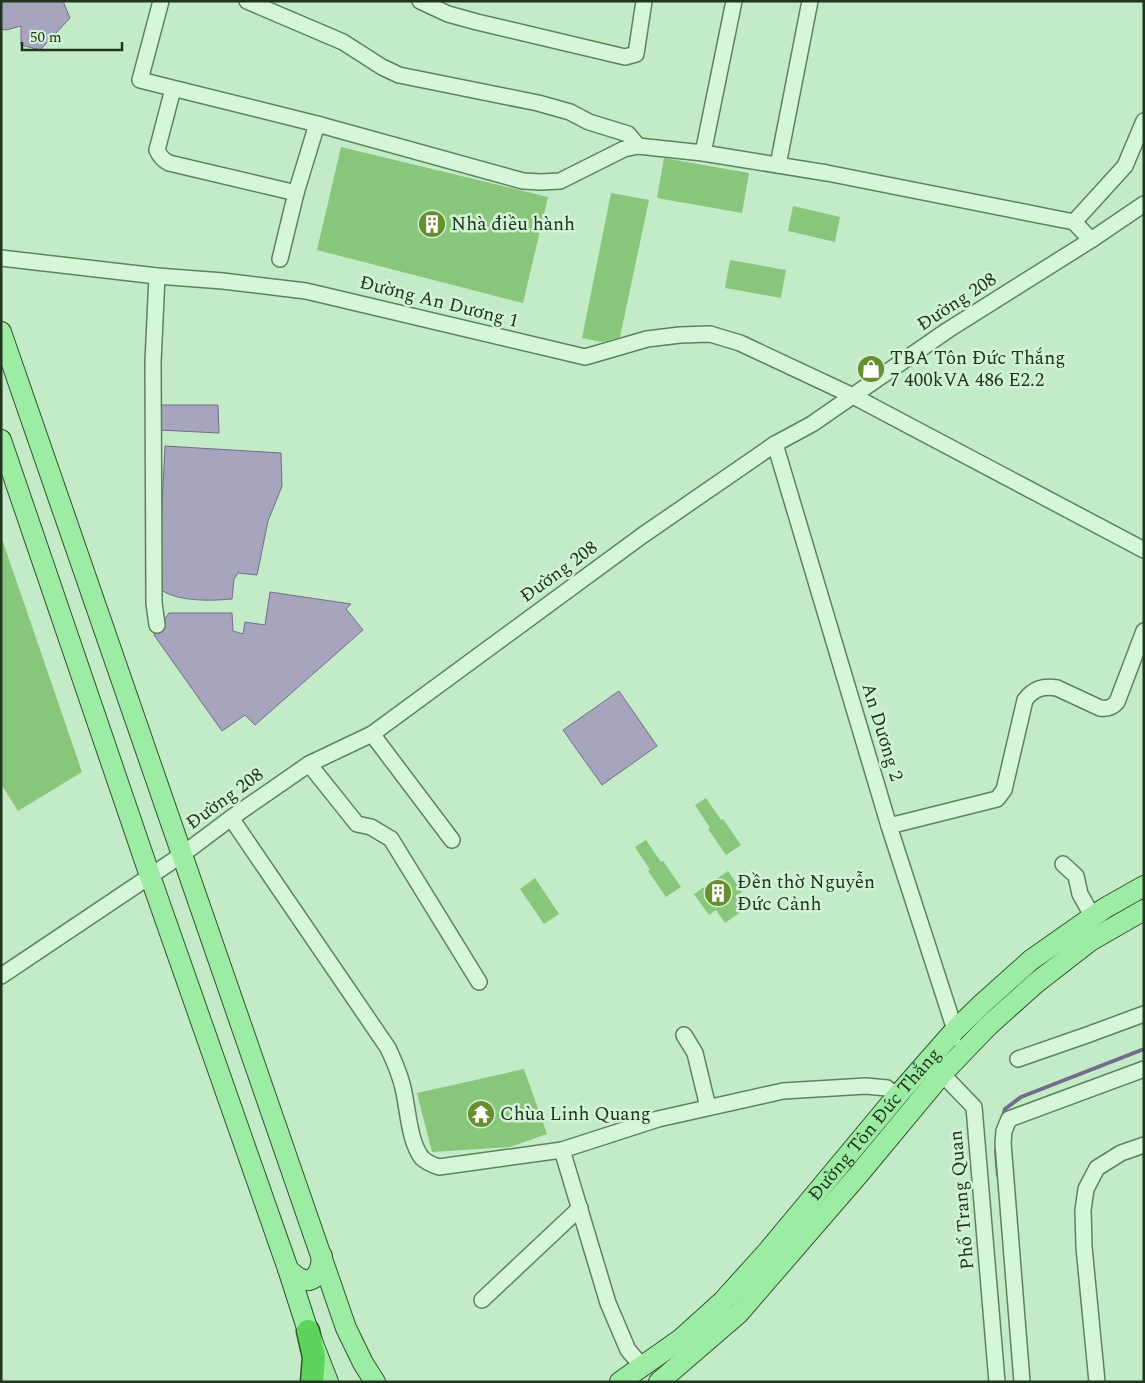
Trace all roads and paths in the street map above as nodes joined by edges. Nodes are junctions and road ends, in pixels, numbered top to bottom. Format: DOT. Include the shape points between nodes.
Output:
graph roads {
  1 [pos="161,1"];
  2 [pos="247,1"];
  3 [pos="420,1"];
  4 [pos="644,1"];
  5 [pos="734,1"];
  6 [pos="810,1"];
  7 [pos="173,89"];
  8 [pos="1144,121"];
  9 [pos="317,124"];
  10 [pos="638,146"];
  11 [pos="703,154"];
  12 [pos="778,165"];
  13 [pos="296,193"];
  14 [pos="1144,204"];
  15 [pos="1074,222"];
  16 [pos="1091,240"];
  17 [pos="1,258"];
  18 [pos="280,259"];
  19 [pos="157,276"];
  20 [pos="1,332"];
  21 [pos="854,396"];
  22 [pos="1,440"];
  23 [pos="775,444"];
  24 [pos="1144,550"];
  25 [pos="157,625"];
  26 [pos="1144,631"];
  27 [pos="372,734"];
  28 [pos="308,764"];
  29 [pos="231,818"];
  30 [pos="889,826"];
  31 [pos="452,840"];
  32 [pos="183,854"];
  33 [pos="1063,864"];
  34 [pos="150,876"];
  35 [pos="1144,886"];
  36 [pos="1144,910"];
  37 [pos="1093,917"];
  38 [pos="1,976"];
  39 [pos="479,982"];
  40 [pos="1144,1014"];
  41 [pos="955,1030"];
  42 [pos="684,1036"];
  43 [pos="1018,1059"];
  44 [pos="1144,1069"];
  45 [pos="942,1074"];
  46 [pos="897,1096"];
  47 [pos="708,1107"];
  48 [pos="1144,1145"];
  49 [pos="562,1150"];
  50 [pos="580,1208"];
  51 [pos="322,1256"];
  52 [pos="288,1269"];
  53 [pos="482,1300"];
  54 [pos="308,1331"];
  55 [pos="642,1366"];
  56 [pos="312,1382"];
  57 [pos="328,1382"];
  58 [pos="375,1382"];
  59 [pos="620,1382"];
  60 [pos="659,1382"];
  61 [pos="997,1382"];
  62 [pos="1022,1382"];
  63 [pos="1097,1382"];
  1 -- 7 [label="street" via="140,80"];
  2 -- 10 [label="street" via="342,42 399,75 570,112 589,122 628,134"];
  3 -- 4 [label="street" via="448,14 477,22 625,57 636,54"];
  5 -- 11 [label="street"];
  6 -- 12 [label="street"];
  7 -- 9 [label="street"];
  7 -- 13 [label="street" via="159,156 169,164"];
  8 -- 15 [label="street" via="1125,166"];
  9 -- 10 [label="street" via="523,181 560,181 624,149"];
  9 -- 13 [label="street"];
  10 -- 11 [label="street"];
  11 -- 12 [label="street"];
  12 -- 15 [label="street"];
  13 -- 18 [label="street"];
  14 -- 16 [label="street, Đường 208"];
  15 -- 16 [label="street"];
  16 -- 21 [label="street, Đường 208" via="948,330"];
  17 -- 19 [label="street, Đường An Dương 1"];
  19 -- 21 [label="street, Đường An Dương 1" via="306,291 585,357 647,339 710,334 740,343"];
  19 -- 25 [label="street" via="153,372 154,603"];
  20 -- 32 [label="main road"];
  21 -- 23 [label="street, Đường 208"];
  21 -- 24 [label="street, Đường An Dương 1"];
  22 -- 34 [label="main road"];
  23 -- 27 [label="street, Đường 208" via="643,535"];
  23 -- 30 [label="street, An Dương 2"];
  26 -- 30 [label="street" via="1117,702 1112,707 1100,708 1057,688 1038,688 1031,692 1026,700 1004,790 997,800"];
  27 -- 28 [label="street, Đường 208"];
  27 -- 31 [label="street"];
  28 -- 29 [label="street, Đường 208"];
  28 -- 39 [label="street" via="357,824 371,827 391,839"];
  29 -- 32 [label="street, Đường 208"];
  29 -- 49 [label="street" via="388,1048 403,1086 415,1146 422,1158 440,1166"];
  30 -- 41 [label="street, An Dương 2"];
  32 -- 34 [label="street, Đường 208"];
  32 -- 51 [label="main road"];
  33 -- 37 [label="street" via="1076,876 1080,894"];
  34 -- 38 [label="street, Đường 208"];
  34 -- 52 [label="main road"];
  35 -- 37 [label="main road, Đường Tôn Đức Thắng"];
  36 -- 45 [label="main road, Đường Tôn Đức Thắng" via="1090,941 1036,983"];
  37 -- 41 [label="main road, Đường Tôn Đức Thắng" via="1031,960"];
  40 -- 43 [label="street"];
  41 -- 45 [label="street"];
  41 -- 46 [label="main road, Đường Tôn Đức Thắng"];
  42 -- 47 [label="street" via="695,1052"];
  44 -- 62 [label="street" via="1009,1119 1004,1131"];
  45 -- 60 [label="main road, Đường Tôn Đức Thắng" via="738,1314"];
  45 -- 61 [label="street, Phố Trang Quan" via="974,1107"];
  46 -- 47 [label="street" via="887,1088 873,1086 830,1087 783,1091"];
  46 -- 55 [label="main road, Đường Tôn Đức Thắng" via="722,1302 681,1340"];
  47 -- 49 [label="street" via="658,1119"];
  48 -- 63 [label="street" via="1097,1168 1086,1189 1084,1247"];
  49 -- 50 [label="street"];
  50 -- 53 [label="street"];
  50 -- 55 [label="street" via="608,1303 628,1350"];
  51 -- 52 [label="main road" via="321,1267 311,1280 304,1281"];
  51 -- 58 [label="main road" via="346,1328"];
  52 -- 54 [label="main road"];
  54 -- 56 [label="highway" via="314,1357"];
  54 -- 57 [label="main road"];
  55 -- 59 [label="main road, Đường Tôn Đức Thắng"];
}
